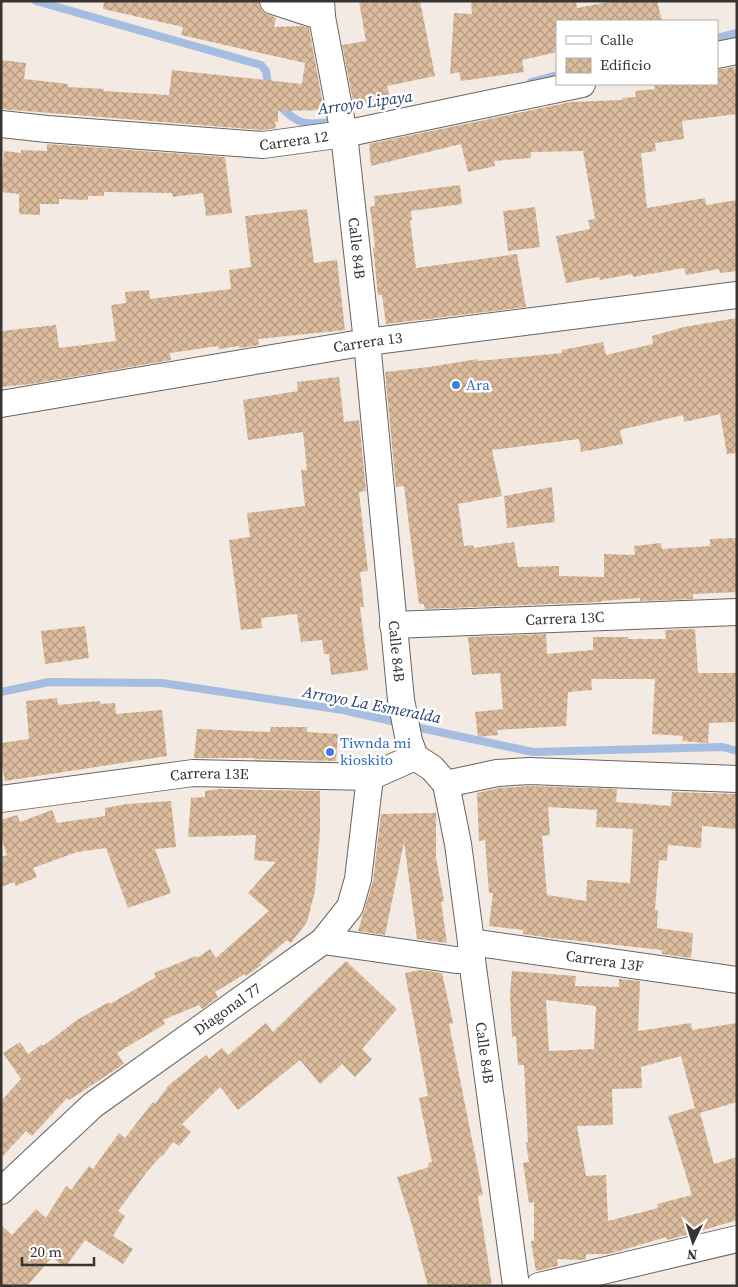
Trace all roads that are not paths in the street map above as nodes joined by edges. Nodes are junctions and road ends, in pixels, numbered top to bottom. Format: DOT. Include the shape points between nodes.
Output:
graph roads {
  1 [pos="274,1"];
  2 [pos="322,9"];
  3 [pos="737,51"];
  4 [pos="718,55"];
  5 [pos="576,85"];
  6 [pos="1,124"];
  7 [pos="342,125"];
  8 [pos="737,295"];
  9 [pos="367,342"];
  10 [pos="1,404"];
  11 [pos="737,612"];
  12 [pos="393,625"];
  13 [pos="412,749"];
  14 [pos="370,777"];
  15 [pos="737,779"];
  16 [pos="446,784"];
  17 [pos="1,799"];
  18 [pos="323,941"];
  19 [pos="471,951"];
  20 [pos="737,980"];
  21 [pos="1,1191"];
  22 [pos="737,1240"];
  23 [pos="516,1286"];
  24 [pos="539,1286"];
  1 -- 2 [label="street"];
  2 -- 7 [label="street, Calle 84B"];
  3 -- 4 [label="street"];
  5 -- 7 [label="street, Carrera 12"];
  6 -- 7 [label="street, Carrera 12" via="263,144"];
  7 -- 9 [label="street, Calle 84B"];
  8 -- 9 [label="street, Carrera 13"];
  9 -- 10 [label="street, Carrera 13"];
  9 -- 12 [label="street, Calle 84B"];
  11 -- 12 [label="street, Carrera 13C"];
  12 -- 13 [label="street, Calle 84B" via="401,700"];
  13 -- 14 [label="street, Carrera 13E"];
  13 -- 16 [label="street"];
  14 -- 17 [label="street, Carrera 13E" via="193,773"];
  14 -- 18 [label="street, Diagonal 77" via="358,879 350,907"];
  15 -- 16 [label="street" via="530,771 497,772"];
  16 -- 19 [label="street, Calle 84B" via="458,844"];
  18 -- 19 [label="street, Carrera 13F" via="437,957"];
  18 -- 21 [label="street, Diagonal 77" via="93,1105"];
  19 -- 20 [label="street, Carrera 13F"];
  19 -- 23 [label="street, Calle 84B"];
  22 -- 24 [label="street"];
}
